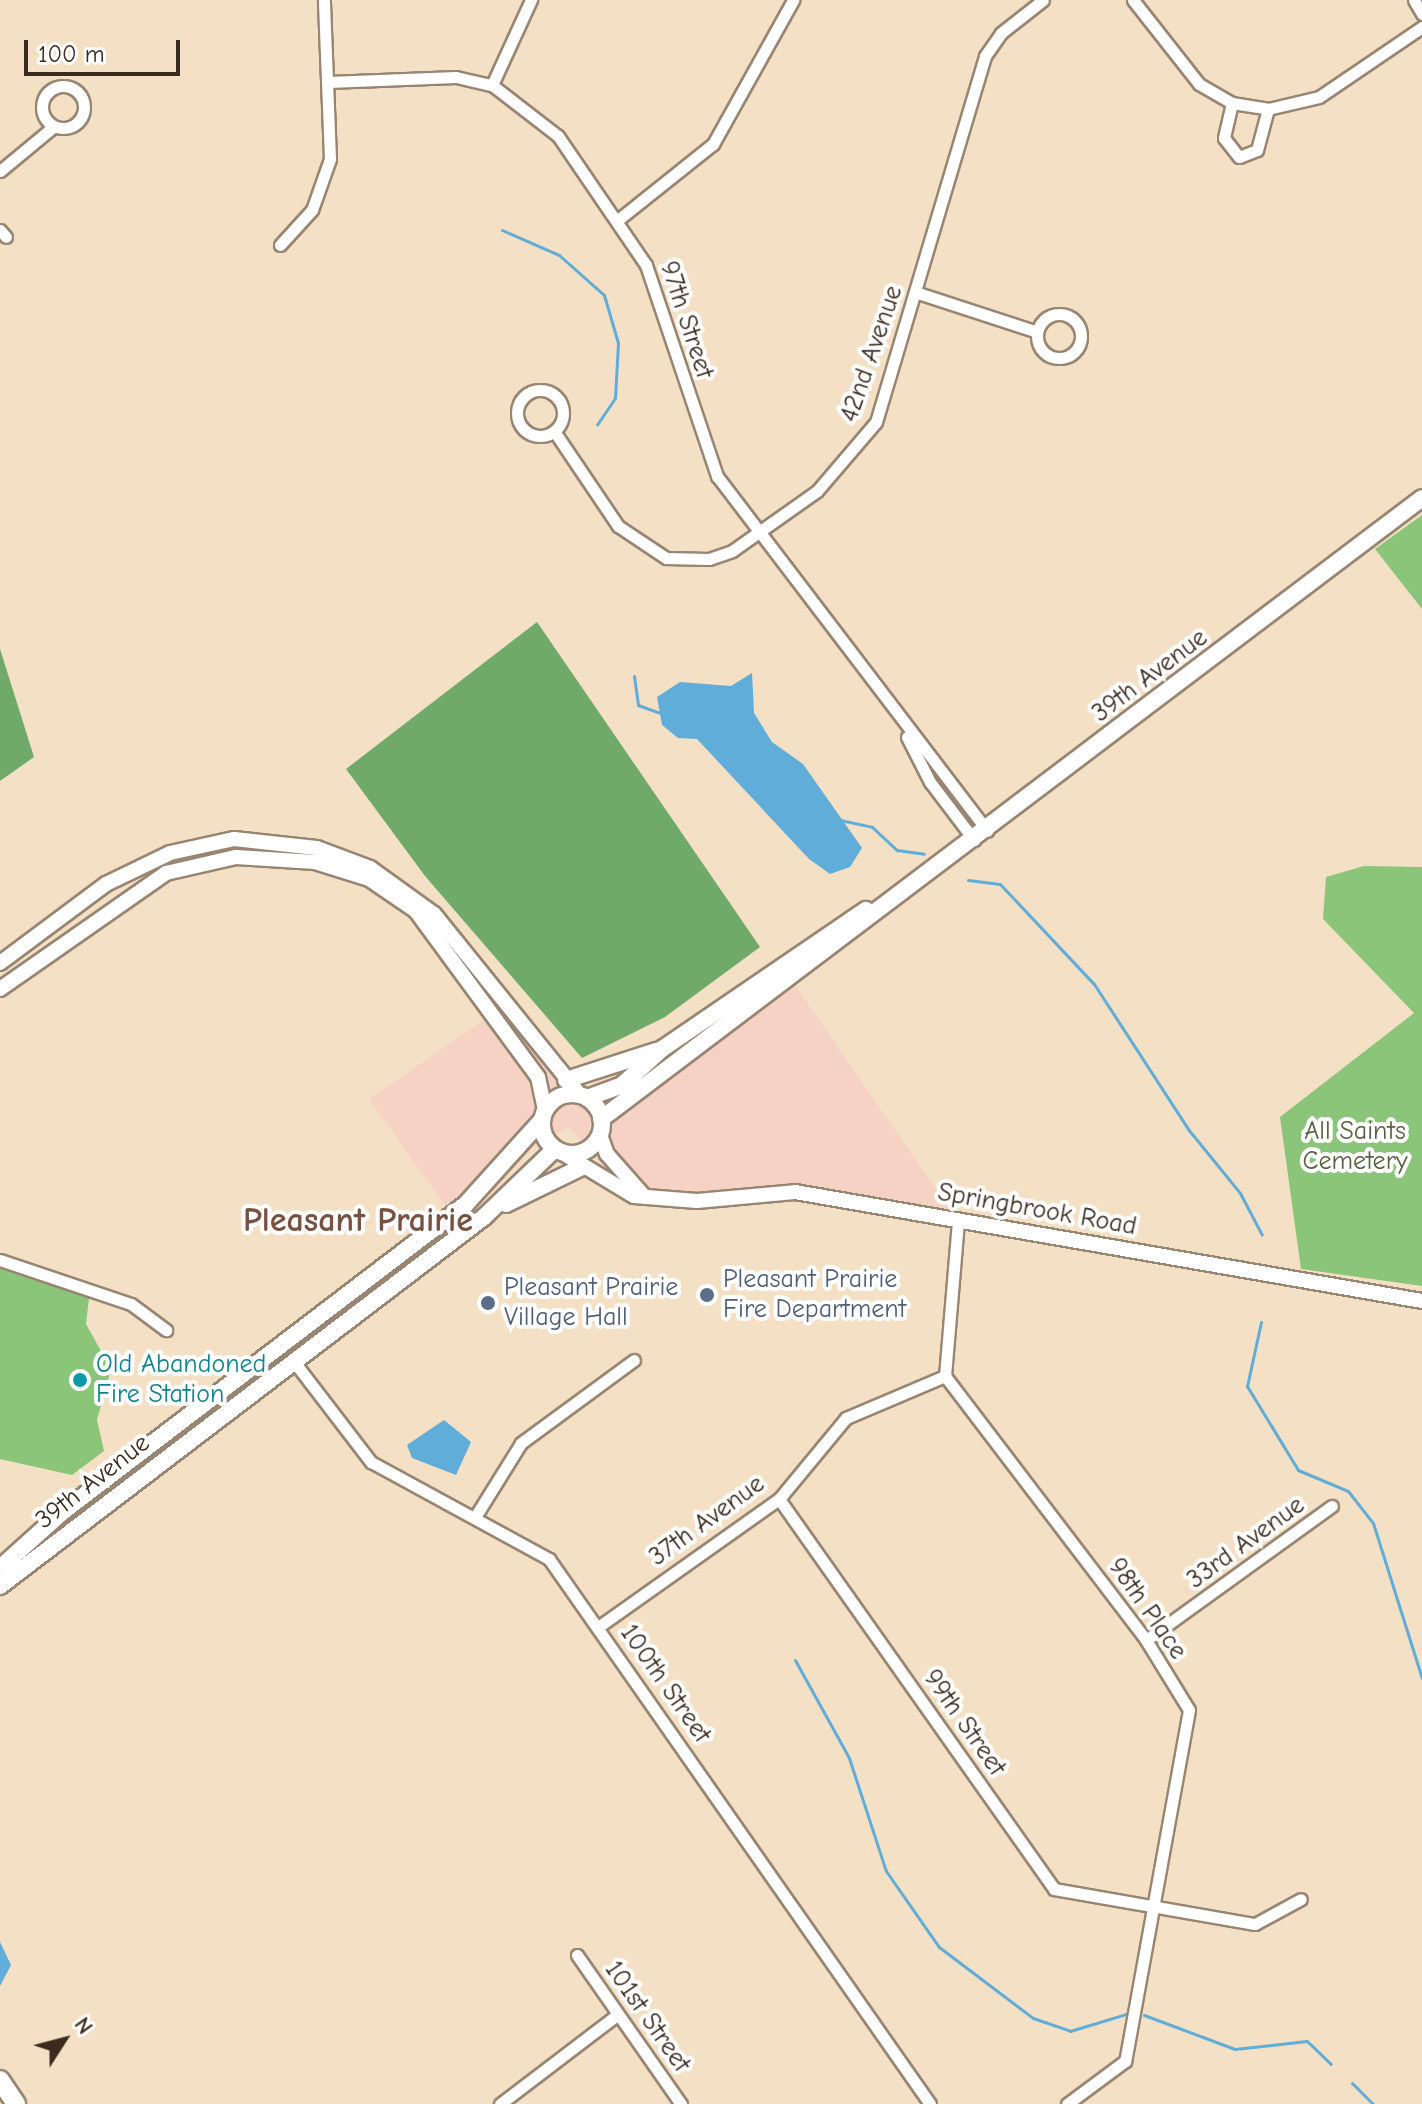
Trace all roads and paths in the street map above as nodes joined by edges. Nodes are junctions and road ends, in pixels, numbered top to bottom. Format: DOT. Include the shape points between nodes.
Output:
graph roads {
  1 [pos="324,0"];
  2 [pos="531,0"];
  3 [pos="793,0"];
  4 [pos="1043,0"];
  5 [pos="1133,0"];
  6 [pos="1414,0"];
  7 [pos="1422,14"];
  8 [pos="1422,27"];
  9 [pos="328,82"];
  10 [pos="492,85"];
  11 [pos="1232,103"];
  12 [pos="1268,109"];
  13 [pos="52,128"];
  14 [pos="0,171"];
  15 [pos="619,219"];
  16 [pos="280,245"];
  17 [pos="918,293"];
  18 [pos="1037,332"];
  19 [pos="554,431"];
  20 [pos="1422,498"];
  21 [pos="757,536"];
  22 [pos="980,836"];
  23 [pos="907,890"];
  24 [pos="0,963"];
  25 [pos="0,989"];
  26 [pos="662,1049"];
  27 [pos="566,1080"];
  28 [pos="584,1097"];
  29 [pos="544,1115"];
  30 [pos="601,1127"];
  31 [pos="558,1150"];
  32 [pos="582,1167"];
  33 [pos="643,1195"];
  34 [pos="484,1217"];
  35 [pos="958,1221"];
  36 [pos="0,1260"];
  37 [pos="1422,1301"];
  38 [pos="166,1330"];
  39 [pos="634,1360"];
  40 [pos="295,1363"];
  41 [pos="945,1376"];
  42 [pos="779,1499"];
  43 [pos="1332,1506"];
  44 [pos="475,1517"];
  45 [pos="0,1568"];
  46 [pos="0,1586"];
  47 [pos="598,1627"];
  48 [pos="1146,1640"];
  49 [pos="1301,1899"];
  50 [pos="1155,1907"];
  51 [pos="577,1955"];
  52 [pos="617,2015"];
  53 [pos="0,2080"];
  54 [pos="16,2104"];
  55 [pos="500,2104"];
  56 [pos="681,2104"];
  57 [pos="930,2104"];
  58 [pos="1067,2104"];
  1 -- 9 [label="street"];
  2 -- 10 [label="street"];
  3 -- 15 [label="street" via="723,132"];
  4 -- 17 [label="street, 42nd Avenue" via="1001,33 985,56"];
  5 -- 11 [label="street" via="1209,92"];
  6 -- 7 [label="street"];
  8 -- 12 [label="street" via="1319,97"];
  9 -- 10 [label="street, 97th Street" via="456,77"];
  9 -- 16 [label="street" via="330,159 312,210"];
  10 -- 15 [label="street, 97th Street" via="558,136"];
  11 -- 12 [label="street"];
  11 -- 12 [label="street" via="1224,138 1239,157 1257,150"];
  13 -- 14 [label="street"];
  15 -- 21 [label="street, 97th Street" via="656,286 699,438"];
  17 -- 18 [label="street"];
  17 -- 21 [label="street, 42nd Avenue" via="862,446"];
  18 -- 18 [label="street" via="1044,353 1058,358 1080,342 1080,328 1064,314 1050,316"];
  19 -- 19 [label="street" via="561,403 543,390 527,393 518,404 520,426 532,435"];
  19 -- 21 [label="street, 42nd Avenue" via="618,526 666,558 709,559"];
  20 -- 22 [label="main road, 39th Avenue"];
  21 -- 22 [label="street, 97th Street"];
  22 -- 23 [label="main road, 39th Avenue"];
  23 -- 26 [label="main road, 39th Avenue" via="825,934"];
  23 -- 30 [label="main road, 39th Avenue"];
  24 -- 27 [label="street" via="106,884 170,853 234,839 317,848 370,868 421,902"];
  25 -- 29 [label="street" via="166,873 236,857 315,862 369,879 416,911 538,1077"];
  26 -- 27 [label="main road"];
  26 -- 28 [label="main road, 39th Avenue" via="622,1085"];
  27 -- 28 [label="street"];
  28 -- 29 [label="main road" via="560,1096"];
  28 -- 30 [label="main road"];
  29 -- 31 [label="main road"];
  29 -- 45 [label="main road, 39th Avenue" via="466,1204 378,1277 61,1513"];
  30 -- 31 [label="main road" via="588,1150"];
  30 -- 33 [label="street" via="607,1154"];
  31 -- 32 [label="street, Springbrook Road"];
  31 -- 34 [label="main road, 39th Avenue"];
  32 -- 33 [label="street, Springbrook Road"];
  32 -- 34 [label="main road" via="547,1178"];
  33 -- 35 [label="street, Springbrook Road" via="697,1201 795,1192"];
  34 -- 40 [label="main road, 39th Avenue"];
  35 -- 37 [label="street, Springbrook Road"];
  35 -- 41 [label="street"];
  36 -- 38 [label="street" via="131,1304"];
  39 -- 44 [label="street" via="521,1443"];
  40 -- 44 [label="street, 100th Street" via="371,1462"];
  40 -- 46 [label="main road, 39th Avenue" via="125,1484"];
  41 -- 42 [label="street, 37th Avenue" via="846,1418"];
  41 -- 48 [label="street, 98th Place"];
  42 -- 47 [label="street, 37th Avenue"];
  42 -- 50 [label="street, 99th Street" via="1054,1889"];
  43 -- 48 [label="street, 33rd Avenue"];
  44 -- 47 [label="street, 100th Street" via="549,1559"];
  47 -- 57 [label="street, 100th Street"];
  48 -- 50 [label="street, 98th Place" via="1189,1710"];
  49 -- 50 [label="street, 99th Street" via="1255,1924"];
  50 -- 58 [label="street, 98th Place" via="1125,2061"];
  51 -- 52 [label="street, 101st Street"];
  52 -- 55 [label="street"];
  52 -- 56 [label="street, 101st Street"];
  53 -- 54 [label="main road"];
}
